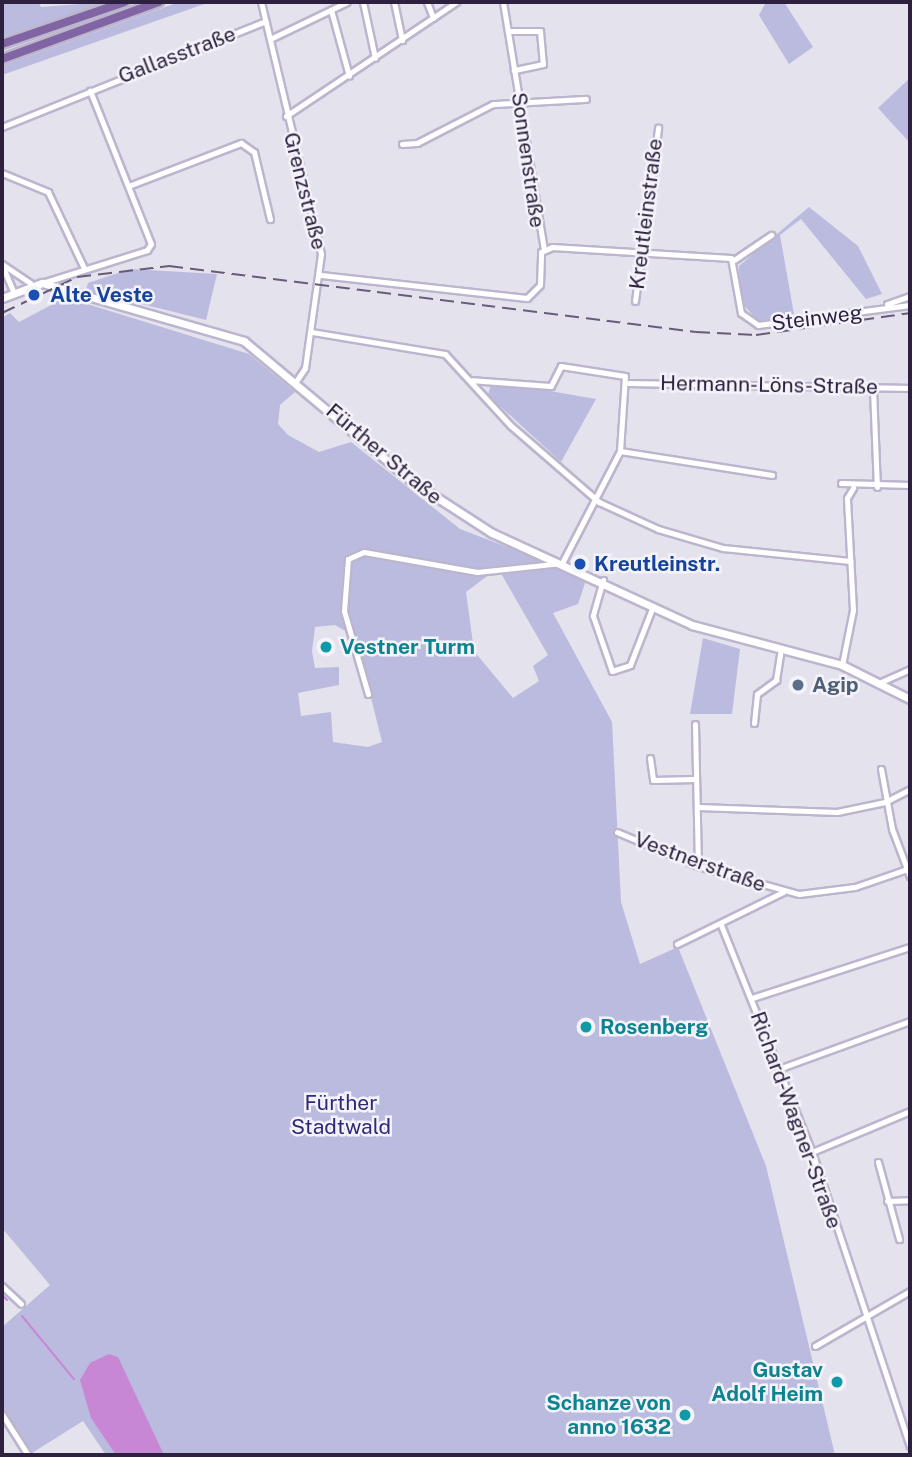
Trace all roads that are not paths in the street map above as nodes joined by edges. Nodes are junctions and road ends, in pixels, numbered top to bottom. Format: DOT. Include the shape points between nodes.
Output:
graph roads {
  1 [pos="125,2"];
  2 [pos="159,2"];
  3 [pos="261,2"];
  4 [pos="347,2"];
  5 [pos="363,2"];
  6 [pos="394,2"];
  7 [pos="427,2"];
  8 [pos="456,2"];
  9 [pos="503,2"];
  10 [pos="331,10"];
  11 [pos="433,18"];
  12 [pos="266,21"];
  13 [pos="508,30"];
  14 [pos="270,38"];
  15 [pos="402,40"];
  16 [pos="2,44"];
  17 [pos="375,58"];
  18 [pos="2,59"];
  19 [pos="514,70"];
  20 [pos="349,76"];
  21 [pos="90,91"];
  22 [pos="586,99"];
  23 [pos="520,101"];
  24 [pos="286,116"];
  25 [pos="2,127"];
  26 [pos="658,128"];
  27 [pos="401,144"];
  28 [pos="2,173"];
  29 [pos="131,185"];
  30 [pos="270,219"];
  31 [pos="771,235"];
  32 [pos="544,249"];
  33 [pos="639,254"];
  34 [pos="732,259"];
  35 [pos="2,265"];
  36 [pos="84,268"];
  37 [pos="22,272"];
  38 [pos="321,275"];
  39 [pos="11,278"];
  40 [pos="30,283"];
  41 [pos="42,283"];
  42 [pos="13,291"];
  43 [pos="910,296"];
  44 [pos="2,298"];
  45 [pos="635,301"];
  46 [pos="887,304"];
  47 [pos="910,305"];
  48 [pos="312,332"];
  49 [pos="297,380"];
  50 [pos="472,380"];
  51 [pos="629,383"];
  52 [pos="910,388"];
  53 [pos="873,389"];
  54 [pos="620,451"];
  55 [pos="772,475"];
  56 [pos="841,483"];
  57 [pos="910,486"];
  58 [pos="877,487"];
  59 [pos="853,488"];
  60 [pos="599,502"];
  61 [pos="850,561"];
  62 [pos="562,563"];
  63 [pos="603,580"];
  64 [pos="653,604"];
  65 [pos="781,648"];
  66 [pos="842,664"];
  67 [pos="910,669"];
  68 [pos="881,682"];
  69 [pos="368,694"];
  70 [pos="910,699"];
  71 [pos="754,723"];
  72 [pos="695,724"];
  73 [pos="650,758"];
  74 [pos="881,769"];
  75 [pos="695,779"];
  76 [pos="910,789"];
  77 [pos="885,802"];
  78 [pos="698,807"];
  79 [pos="618,832"];
  80 [pos="698,866"];
  81 [pos="909,869"];
  82 [pos="910,877"];
  83 [pos="783,892"];
  84 [pos="721,925"];
  85 [pos="677,944"];
  86 [pos="910,947"];
  87 [pos="752,998"];
  88 [pos="910,1021"];
  89 [pos="781,1068"];
  90 [pos="910,1111"];
  91 [pos="812,1152"];
  92 [pos="878,1162"];
  93 [pos="887,1200"];
  94 [pos="910,1200"];
  95 [pos="899,1240"];
  96 [pos="2,1286"];
  97 [pos="910,1291"];
  98 [pos="21,1304"];
  99 [pos="863,1317"];
  100 [pos="815,1346"];
  101 [pos="2,1414"];
  102 [pos="910,1446"];
  103 [pos="28,1455"];
  1 -- 16 [label="main road"];
  2 -- 18 [label="main road"];
  3 -- 12 [label="street, Grenzstraße"];
  4 -- 10 [label="street"];
  5 -- 17 [label="street"];
  6 -- 15 [label="street"];
  7 -- 11 [label="street"];
  8 -- 11 [label="street"];
  9 -- 13 [label="street, Sonnenstraße"];
  10 -- 14 [label="street"];
  10 -- 20 [label="street"];
  11 -- 15 [label="street"];
  12 -- 14 [label="street, Grenzstraße"];
  12 -- 21 [label="street, Gallasstraße"];
  13 -- 19 [label="street, Sonnenstraße"];
  13 -- 19 [label="street, Sonnenstraße" via="540,31 543,64"];
  14 -- 24 [label="street, Grenzstraße"];
  15 -- 17 [label="street"];
  17 -- 20 [label="street"];
  19 -- 23 [label="street, Sonnenstraße"];
  20 -- 24 [label="street"];
  21 -- 25 [label="street, Gallasstraße"];
  21 -- 29 [label="street"];
  22 -- 23 [label="street"];
  23 -- 27 [label="street" via="493,104 417,143"];
  23 -- 32 [label="street, Sonnenstraße"];
  24 -- 38 [label="street, Grenzstraße" via="319,232"];
  26 -- 33 [label="street, Kreutleinstraße"];
  28 -- 36 [label="street" via="48,192"];
  29 -- 30 [label="street" via="241,142 251,145"];
  29 -- 36 [label="street" via="151,236 147,250"];
  31 -- 34 [label="street"];
  32 -- 33 [label="street"];
  32 -- 38 [label="street, Sonnenstraße" via="540,285 527,298"];
  33 -- 34 [label="street"];
  33 -- 45 [label="street, Kreutleinstraße"];
  34 -- 46 [label="street, Steinweg" via="737,302 758,325 844,317"];
  35 -- 37 [label="street"];
  35 -- 39 [label="street"];
  36 -- 41 [label="street"];
  37 -- 39 [label="street"];
  37 -- 40 [label="street"];
  38 -- 48 [label="street, Grenzstraße"];
  39 -- 42 [label="street"];
  40 -- 41 [label="main road, Fürther Straße"];
  40 -- 42 [label="main road"];
  41 -- 49 [label="main road, Fürther Straße" via="213,330 257,348"];
  42 -- 44 [label="main road"];
  43 -- 46 [label="street"];
  46 -- 47 [label="street, Steinweg"];
  48 -- 49 [label="street, Grenzstraße"];
  48 -- 50 [label="street" via="434,349"];
  49 -- 62 [label="main road, Fürther Straße" via="449,508"];
  50 -- 51 [label="street" via="551,386 561,366 625,376"];
  50 -- 60 [label="street" via="510,425"];
  51 -- 53 [label="street, Hermann-Löns-Straße"];
  51 -- 54 [label="street"];
  52 -- 53 [label="street, Hermann-Löns-Straße"];
  53 -- 58 [label="street"];
  54 -- 55 [label="street"];
  54 -- 60 [label="street"];
  56 -- 59 [label="street"];
  57 -- 58 [label="street"];
  58 -- 59 [label="street"];
  59 -- 61 [label="street" via="847,498"];
  60 -- 61 [label="street" via="658,529 723,548"];
  60 -- 62 [label="street"];
  61 -- 66 [label="street" via="853,610"];
  62 -- 63 [label="main road, Fürther Straße"];
  62 -- 69 [label="street" via="477,572 356,553 348,559 344,611"];
  63 -- 64 [label="main road, Fürther Straße"];
  63 -- 64 [label="street" via="593,616 612,671 630,665"];
  64 -- 65 [label="main road, Fürther Straße" via="732,639"];
  65 -- 66 [label="main road, Fürther Straße"];
  65 -- 71 [label="street" via="776,680 757,694"];
  66 -- 68 [label="main road, Fürther Straße"];
  67 -- 68 [label="street"];
  68 -- 70 [label="main road, Fürther Straße"];
  72 -- 75 [label="street"];
  73 -- 75 [label="street" via="653,780"];
  74 -- 77 [label="street"];
  75 -- 78 [label="street"];
  76 -- 77 [label="street"];
  77 -- 78 [label="street" via="825,812"];
  77 -- 81 [label="street"];
  78 -- 80 [label="street"];
  79 -- 80 [label="street, Vestnerstraße"];
  80 -- 83 [label="street, Vestnerstraße"];
  81 -- 82 [label="street"];
  81 -- 83 [label="street, Vestnerstraße" via="816,894"];
  83 -- 84 [label="street, Vestnerstraße"];
  84 -- 85 [label="street, Vestnerstraße"];
  84 -- 87 [label="street, Richard-Wagner-Straße"];
  86 -- 87 [label="street"];
  87 -- 89 [label="street, Richard-Wagner-Straße"];
  88 -- 89 [label="street"];
  89 -- 91 [label="street, Richard-Wagner-Straße"];
  90 -- 91 [label="street"];
  91 -- 99 [label="street, Richard-Wagner-Straße"];
  92 -- 93 [label="street"];
  93 -- 94 [label="street"];
  93 -- 95 [label="street"];
  96 -- 98 [label="street"];
  97 -- 99 [label="street"];
  99 -- 100 [label="street"];
  99 -- 102 [label="street, Richard-Wagner-Straße"];
  101 -- 103 [label="street"];
}
